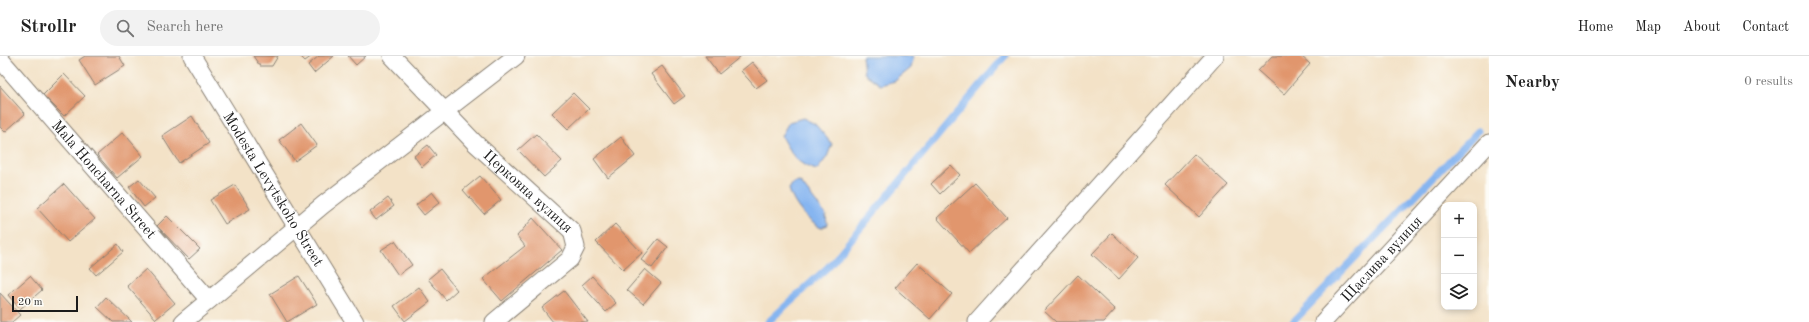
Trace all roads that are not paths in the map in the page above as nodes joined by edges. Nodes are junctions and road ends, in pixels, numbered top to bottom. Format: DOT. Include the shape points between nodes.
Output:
graph roads {
  1 [pos="192,56"];
  2 [pos="392,56"];
  3 [pos="516,56"];
  4 [pos="1215,56"];
  5 [pos="0,59"];
  6 [pos="445,110"];
  7 [pos="1489,143"];
  8 [pos="297,228"];
  9 [pos="209,300"];
  10 [pos="184,322"];
  11 [pos="355,322"];
  12 [pos="494,322"];
  13 [pos="976,322"];
  14 [pos="1323,322"];
  1 -- 8 [label="street, Modesta Levytskoho Street"];
  2 -- 6 [label="street, Церковна вулиця"];
  3 -- 6 [label="street"];
  4 -- 13 [label="street"];
  5 -- 9 [label="street, Mala Honcharna Street"];
  6 -- 8 [label="street"];
  6 -- 12 [label="street, Церковна вулиця" via="475,143 572,232 576,247 570,259"];
  7 -- 14 [label="street, Щаслива вулиця"];
  8 -- 9 [label="street"];
  8 -- 11 [label="street, Modesta Levytskoho Street"];
  9 -- 10 [label="street"];
}
